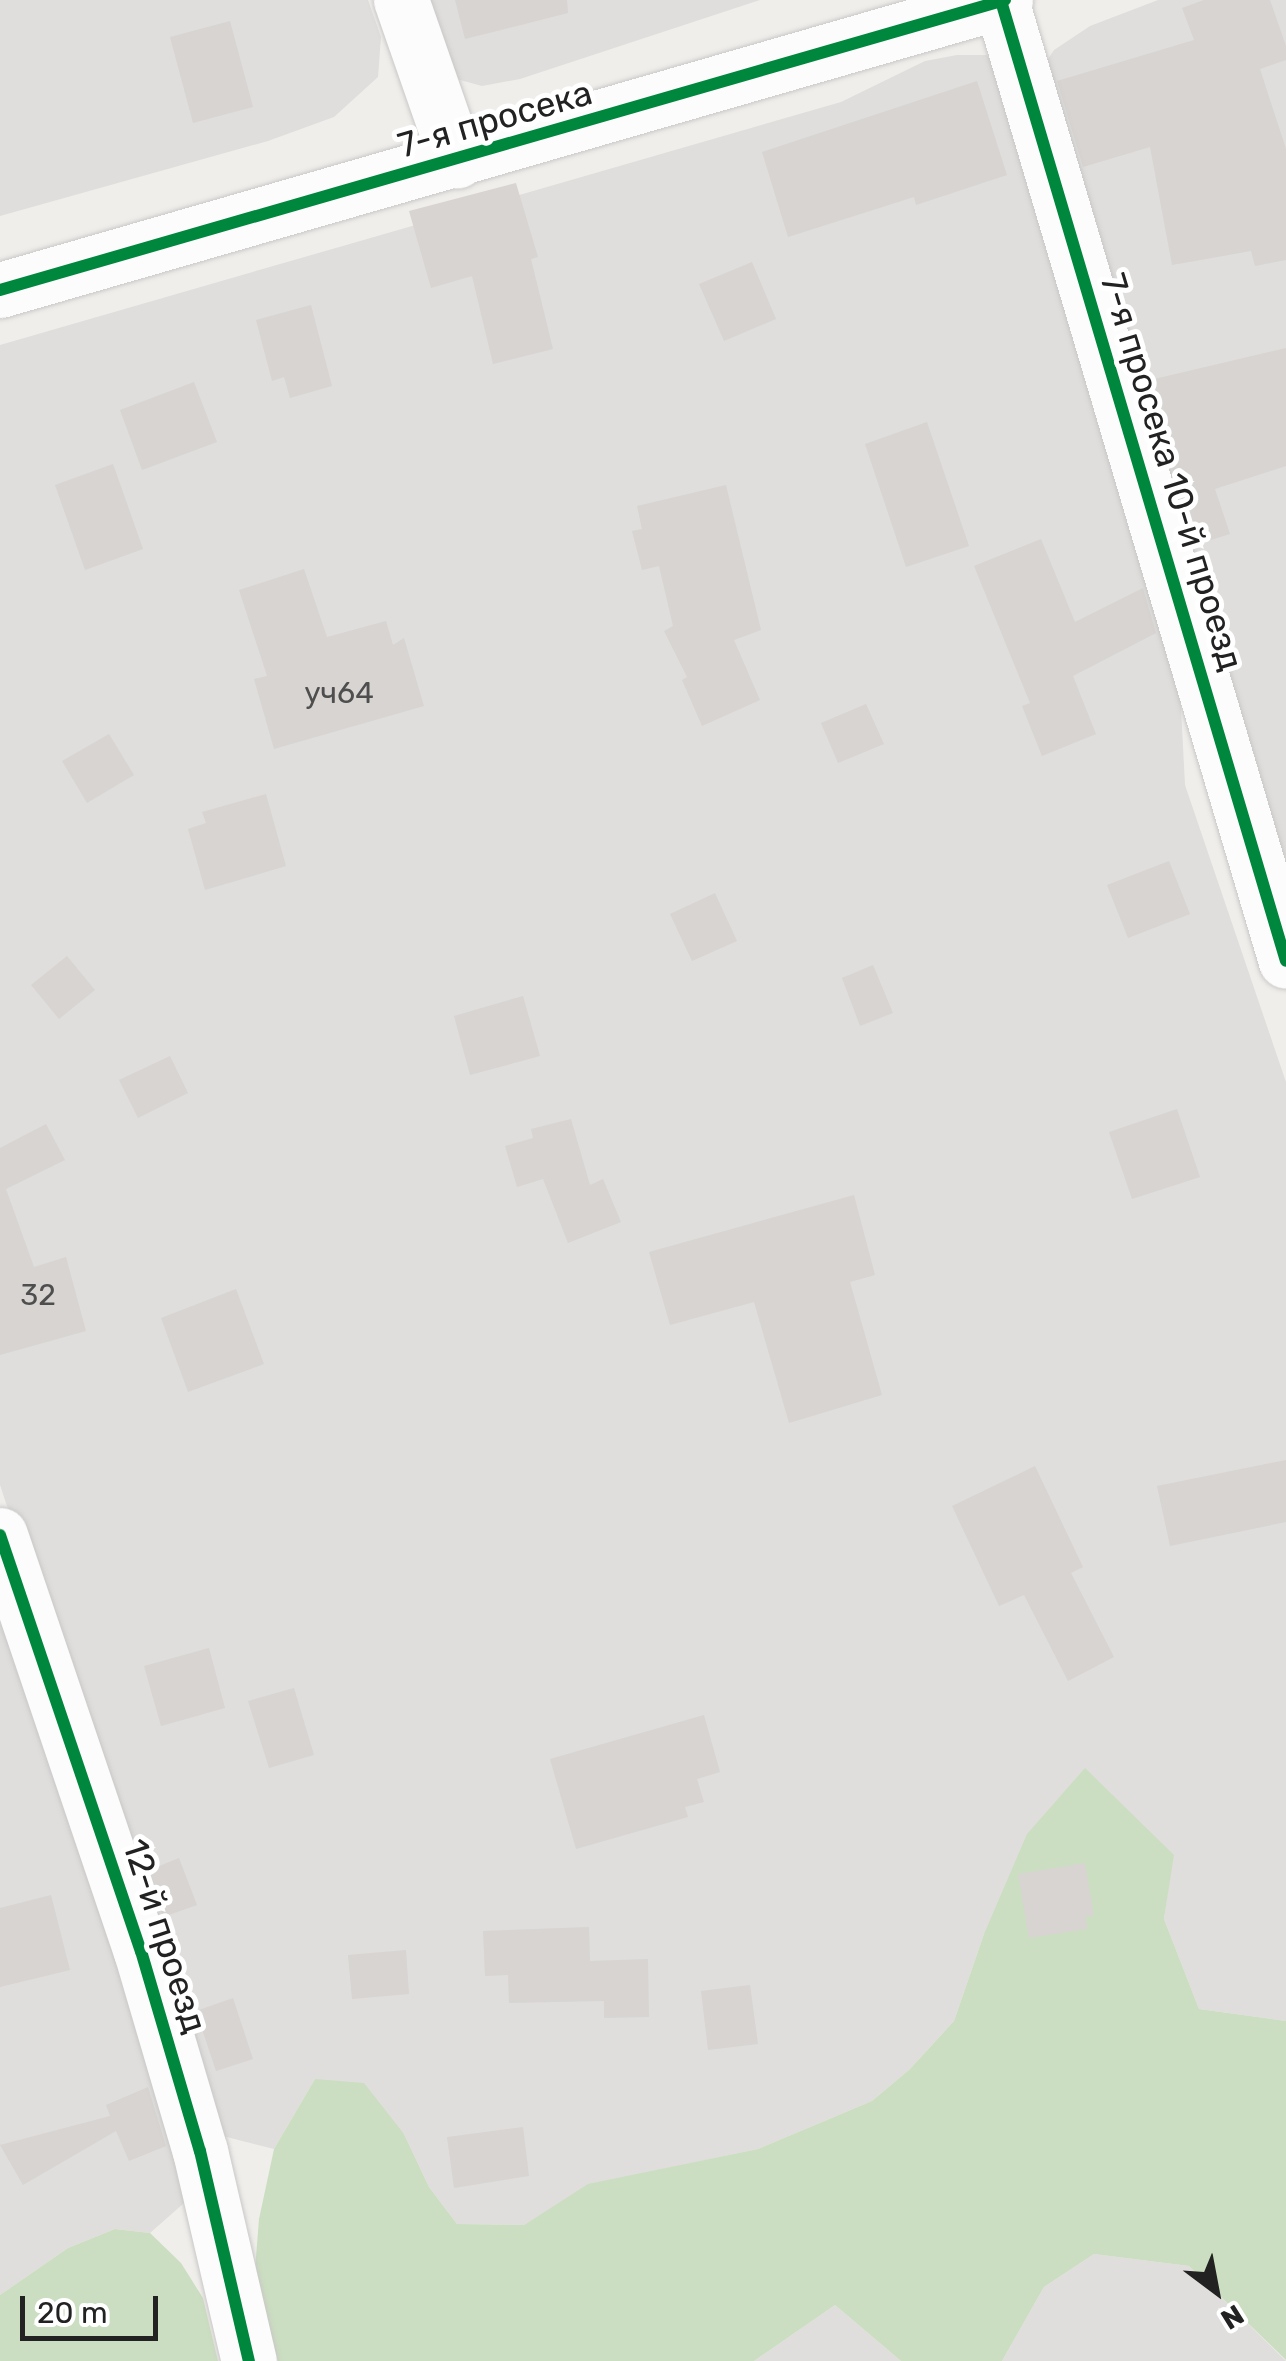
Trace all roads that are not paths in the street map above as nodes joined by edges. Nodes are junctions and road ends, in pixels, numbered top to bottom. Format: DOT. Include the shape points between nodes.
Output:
graph roads {
  1 [pos="402,0"];
  2 [pos="1003,1"];
  3 [pos="457,161"];
  4 [pos="0,290"];
  5 [pos="1286,960"];
  6 [pos="0,1535"];
  7 [pos="249,2361"];
  1 -- 3 [label="street"];
  2 -- 3 [label="street, 7-я просека"];
  2 -- 5 [label="street, 7-я просека 10-й проезд"];
  3 -- 4 [label="street, 7-я просека"];
  6 -- 7 [label="street, 12-й проезд" via="141,1951 200,2151"];
}
